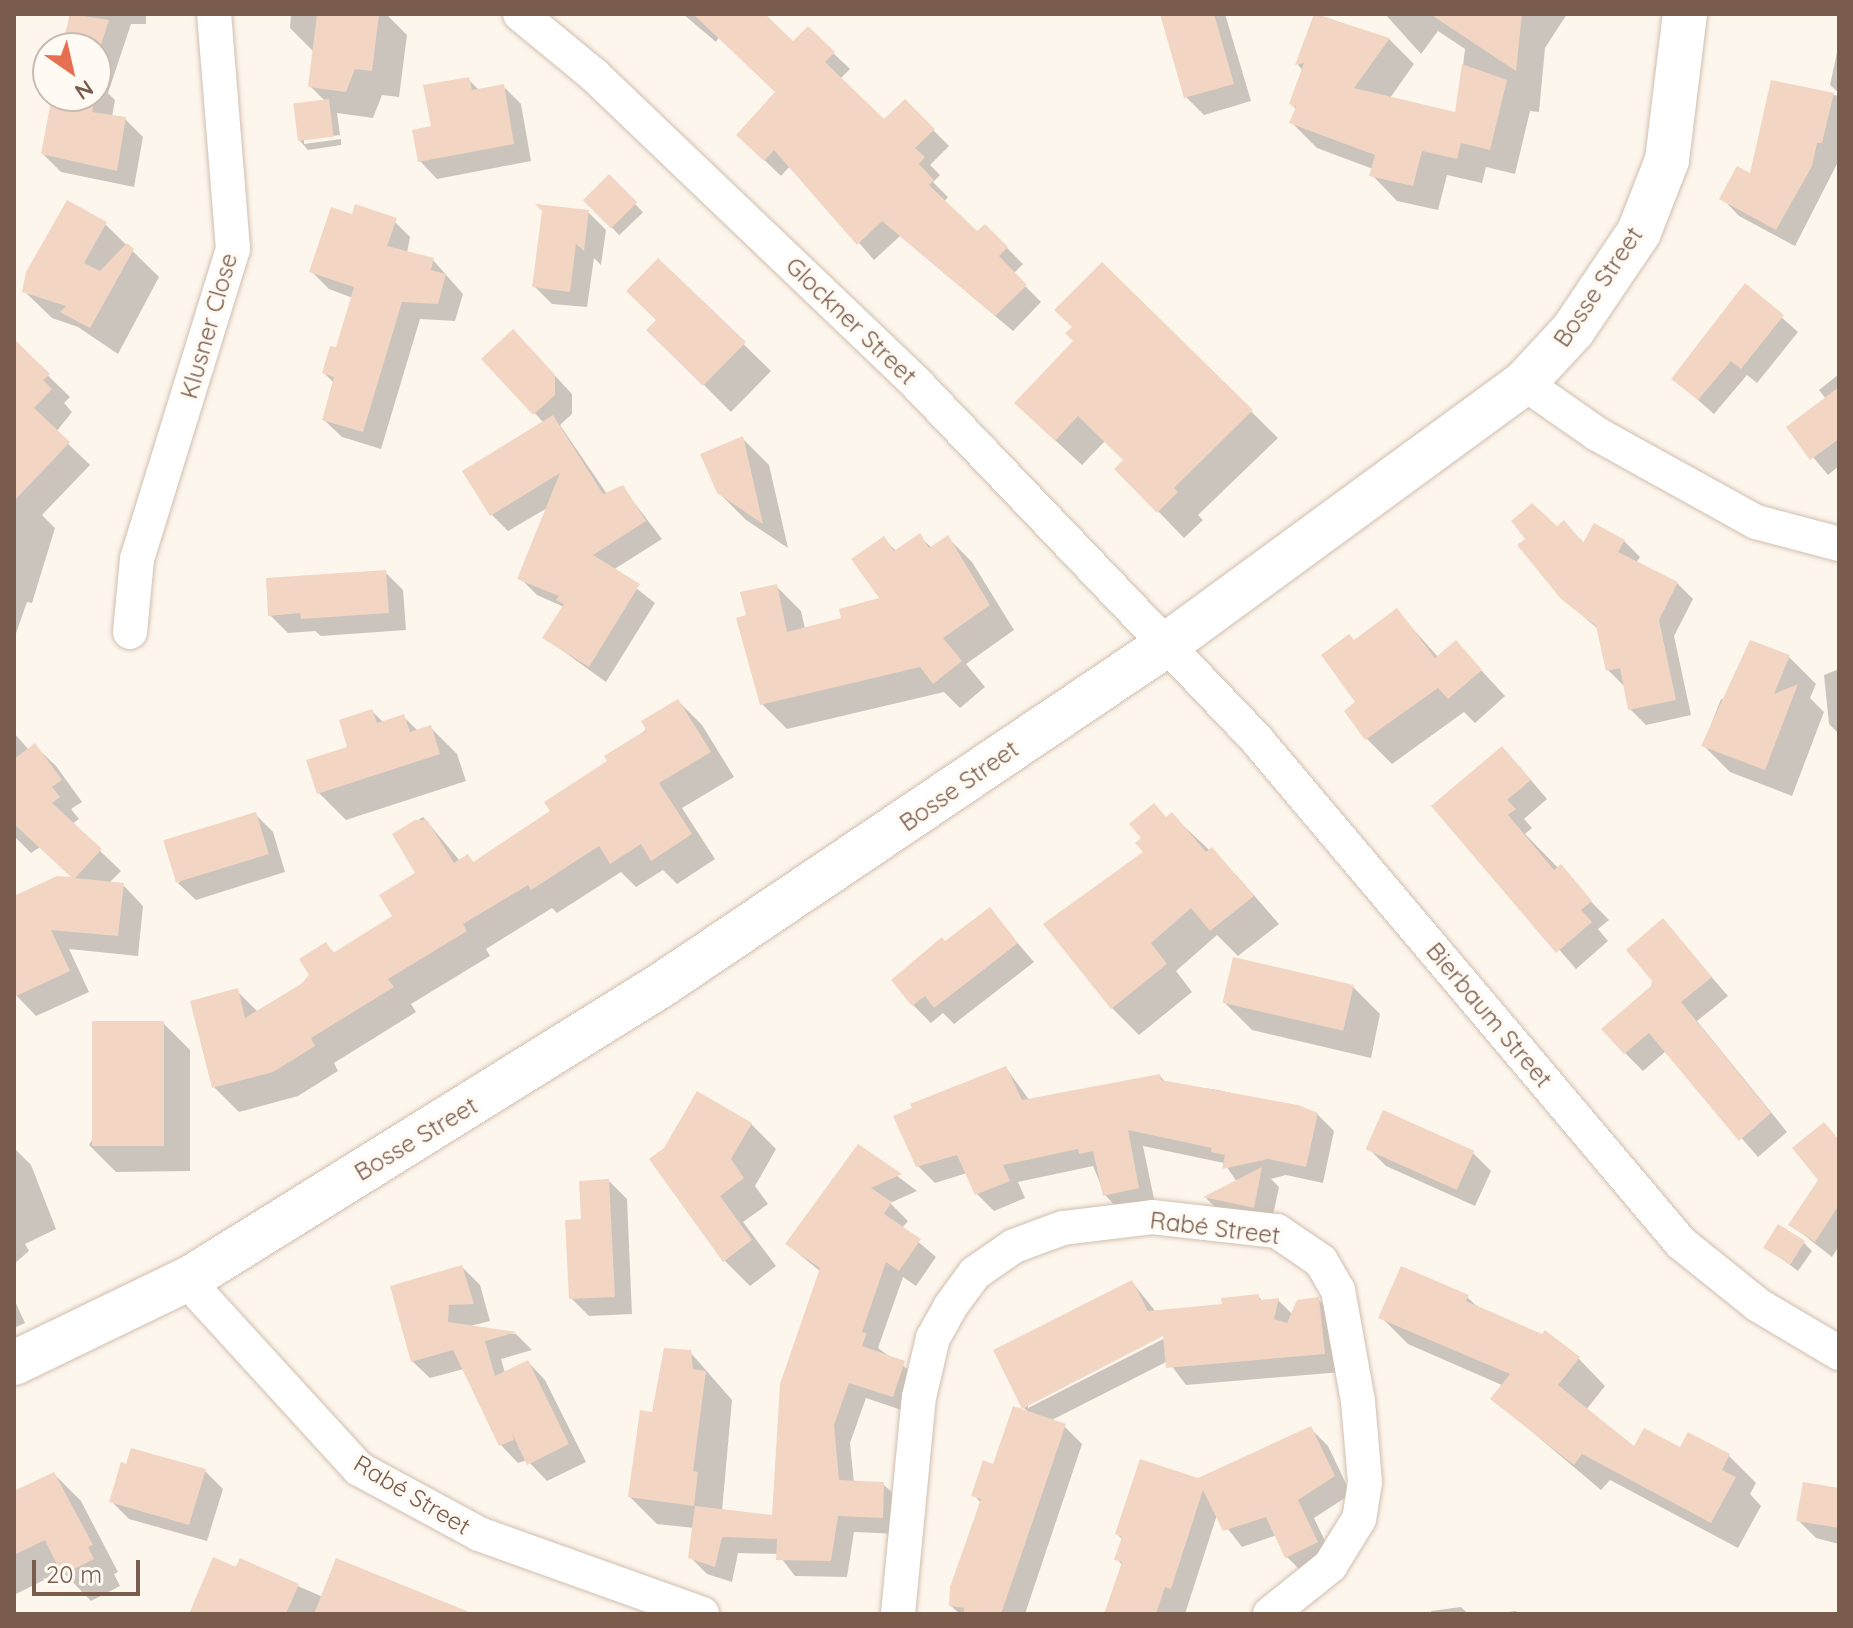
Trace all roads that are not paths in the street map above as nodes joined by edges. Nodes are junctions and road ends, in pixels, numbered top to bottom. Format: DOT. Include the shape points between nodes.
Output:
graph roads {
  1 [pos="214,14"];
  2 [pos="520,14"];
  3 [pos="1685,14"];
  4 [pos="1524,383"];
  5 [pos="1839,544"];
  6 [pos="130,632"];
  7 [pos="1166,645"];
  8 [pos="192,1277"];
  9 [pos="1839,1353"];
  10 [pos="14,1363"];
  11 [pos="702,1614"];
  12 [pos="898,1614"];
  13 [pos="1270,1614"];
  1 -- 6 [label="street, Klusner Close" via="233,249 137,559"];
  2 -- 7 [label="street, Glockner Street" via="605,85 919,386"];
  3 -- 4 [label="street, Bosse Street" via="1667,160 1639,232 1573,330"];
  4 -- 5 [label="street" via="1597,434 1756,522"];
  4 -- 7 [label="street, Bosse Street"];
  7 -- 8 [label="street, Bosse Street" via="663,984"];
  7 -- 9 [label="street, Bierbaum Street" via="1257,740 1681,1243 1758,1305"];
  8 -- 10 [label="street, Bosse Street"];
  8 -- 11 [label="street, Rabé Street" via="201,1296 359,1469 479,1534"];
  12 -- 13 [label="street, Rabé Street" via="919,1397 933,1338 950,1307 975,1273 1014,1246 1063,1228 1152,1217 1277,1231 1321,1261 1338,1290 1358,1401 1365,1482 1359,1519 1330,1566"];
}
